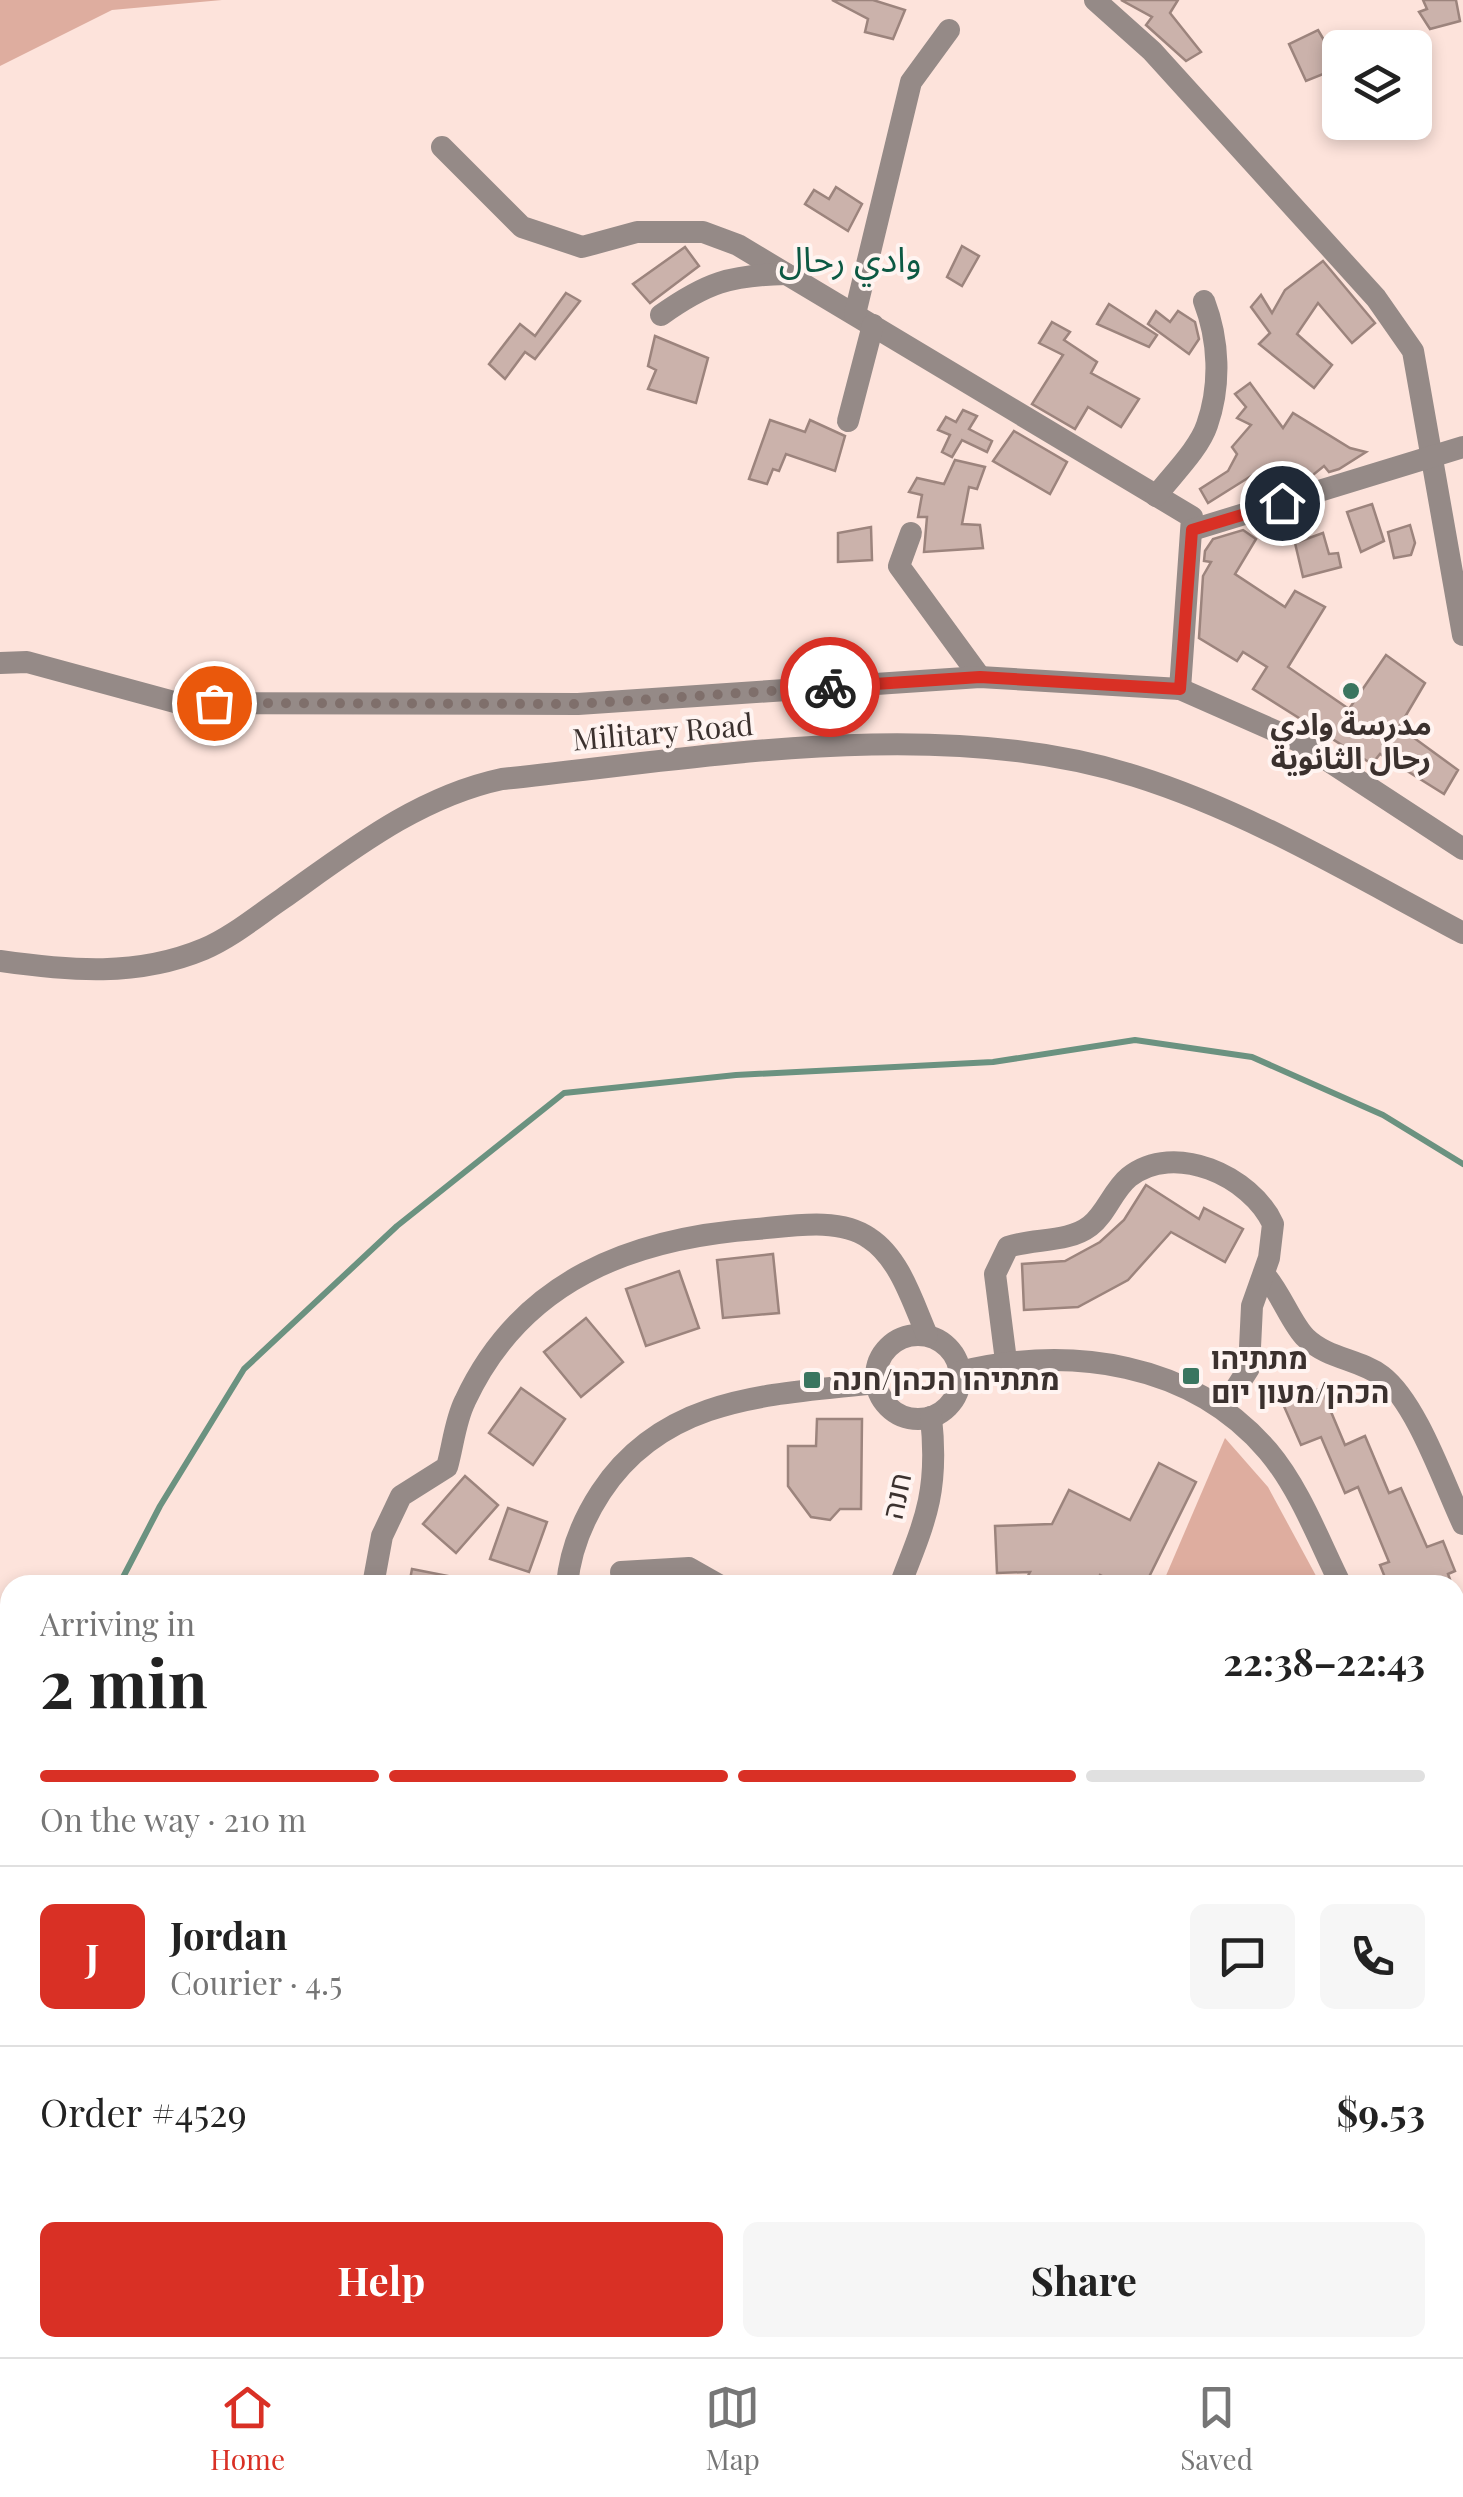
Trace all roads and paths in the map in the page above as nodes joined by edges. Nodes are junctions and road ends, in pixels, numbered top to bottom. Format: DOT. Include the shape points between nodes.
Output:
graph roads {
  1 [pos="1095,0"];
  2 [pos="950,30"];
  3 [pos="442,147"];
  4 [pos="786,274"];
  5 [pos="1204,301"];
  6 [pos="661,315"];
  7 [pos="864,320"];
  8 [pos="848,422"];
  9 [pos="1463,447"];
  10 [pos="1432,456"];
  11 [pos="1156,496"];
  12 [pos="1192,530"];
  13 [pos="910,533"];
  14 [pos="1463,635"];
  15 [pos="0,663"];
  16 [pos="980,677"];
  17 [pos="1180,689"];
  18 [pos="1463,849"];
  19 [pos="1463,934"];
  20 [pos="0,961"];
  21 [pos="1264,1274"];
  22 [pos="927,1335"];
  23 [pos="1006,1361"];
  24 [pos="960,1372"];
  25 [pos="876,1382"];
  26 [pos="1224,1407"];
  27 [pos="931,1417"];
  28 [pos="1463,1524"];
  29 [pos="622,1572"];
  30 [pos="375,1575"];
  31 [pos="569,1575"];
  32 [pos="701,1575"];
  33 [pos="904,1575"];
  34 [pos="1336,1575"];
  1 -- 10 [label="street" via="1152,51 1376,298 1413,351"];
  2 -- 7 [label="street" via="910,82"];
  3 -- 4 [label="street" via="522,227 582,246 637,232 703,232"];
  4 -- 6 [label="street" via="704,284"];
  4 -- 7 [label="street"];
  5 -- 11 [label="street" via="1214,326 1217,368 1206,428"];
  7 -- 8 [label="street"];
  7 -- 11 [label="street"];
  9 -- 10 [label="street"];
  10 -- 12 [label="street"];
  10 -- 14 [label="street"];
  11 -- 12 [label="street" via="1192,518"];
  12 -- 17 [label="street"];
  13 -- 16 [label="street" via="899,566"];
  15 -- 16 [label="street" via="27,662 178,702 578,704"];
  16 -- 17 [label="street"];
  17 -- 18 [label="street" via="1298,741"];
  19 -- 20 [label="street, Military Road" via="1214,803 1133,775 1004,748 843,746 459,788 409,813 205,948 102,972"];
  21 -- 23 [label="street" via="1273,1224 1256,1198 1196,1166 1148,1166 1127,1178 1092,1225 1008,1247 995,1274"];
  21 -- 26 [label="street" via="1252,1306 1249,1368"];
  21 -- 28 [label="street" via="1303,1336 1380,1374 1402,1396"];
  22 -- 24 [label="street" via="943,1342"];
  22 -- 25 [label="street" via="900,1338 884,1352"];
  22 -- 30 [label="street" via="896,1268 880,1247 852,1230 718,1232 634,1248 542,1301 494,1350 463,1404 447,1467 401,1496 390,1514"];
  23 -- 24 [label="street"];
  23 -- 26 [label="street" via="1106,1363 1148,1372"];
  24 -- 27 [label="street" via="954,1399"];
  25 -- 27 [label="street" via="890,1409"];
  25 -- 31 [label="street" via="744,1398 658,1432 611,1477 592,1506"];
  26 -- 34 [label="street" via="1270,1454"];
  27 -- 33 [label="street, חנה" via="930,1510"];
  29 -- 32 [label="street" via="688,1568"];
}
